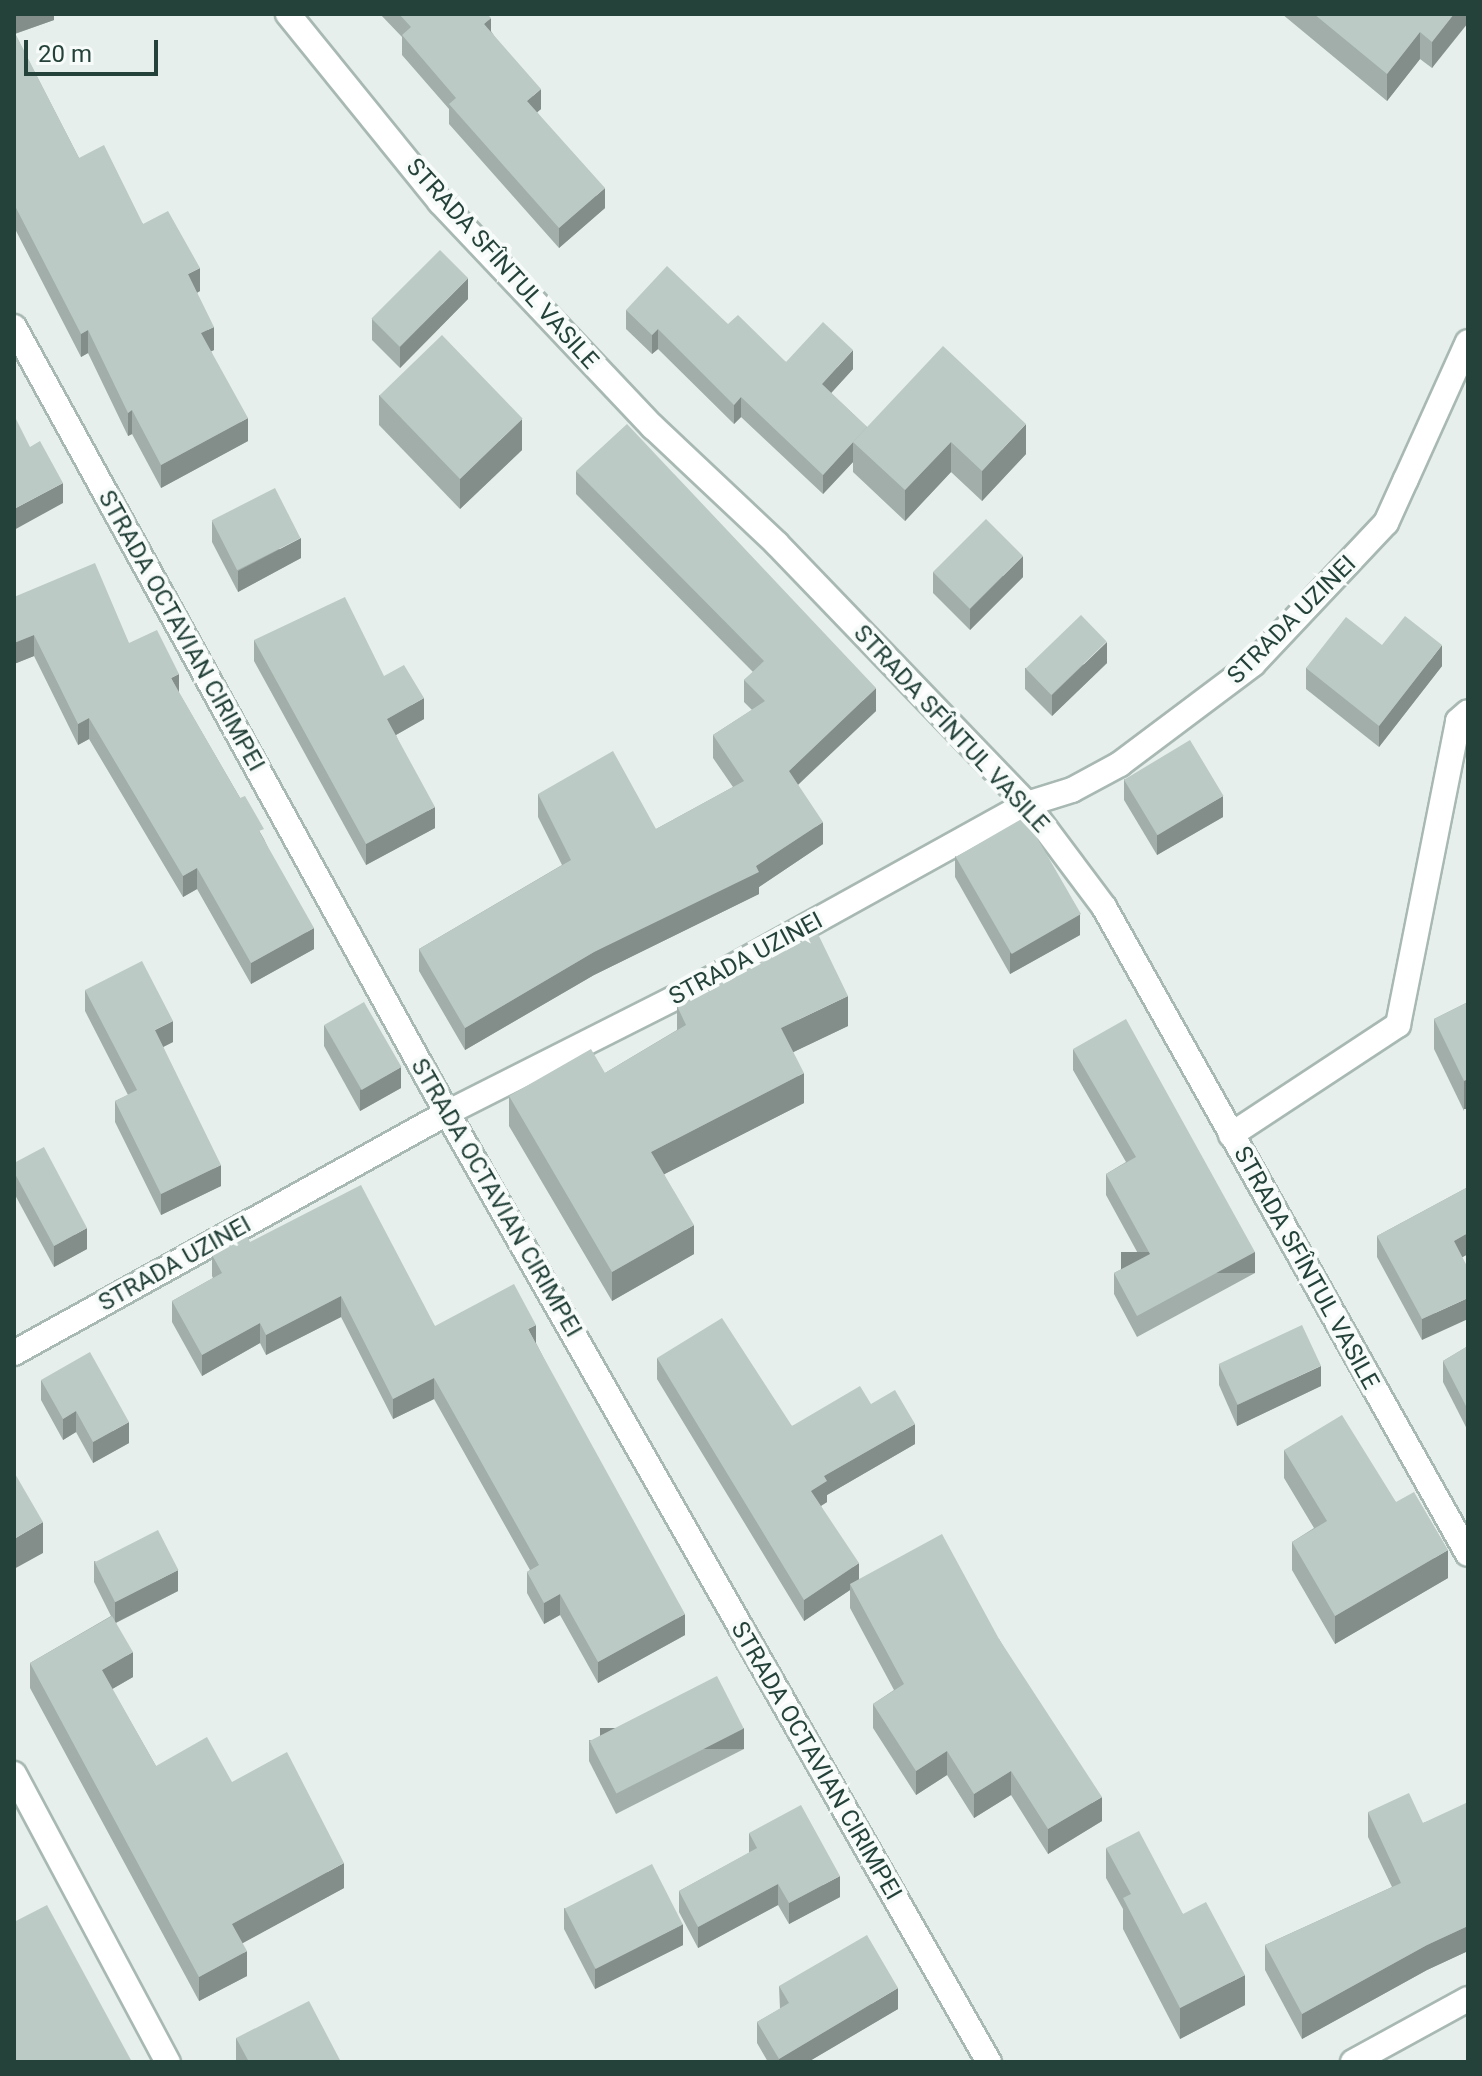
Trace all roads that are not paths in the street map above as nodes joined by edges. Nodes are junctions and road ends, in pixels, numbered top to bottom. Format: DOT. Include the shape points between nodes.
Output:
graph roads {
  1 [pos="288,14"];
  2 [pos="14,327"];
  3 [pos="1468,342"];
  4 [pos="1468,712"];
  5 [pos="1027,804"];
  6 [pos="447,1113"];
  7 [pos="1231,1135"];
  8 [pos="14,1353"];
  9 [pos="1468,1554"];
  10 [pos="14,1774"];
  11 [pos="1468,1999"];
  12 [pos="168,2062"];
  13 [pos="989,2062"];
  14 [pos="1353,2062"];
  1 -- 5 [label="street, STRADA SFÎNTUL VASILE" via="440,202 653,427 777,544"];
  2 -- 6 [label="street, STRADA OCTAVIAN CIRIMPEI"];
  3 -- 5 [label="street, STRADA UZINEI" via="1386,523 1253,664 1120,764 1072,790"];
  4 -- 7 [label="street" via="1458,721 1398,1025"];
  5 -- 6 [label="street, STRADA UZINEI" via="702,984"];
  5 -- 7 [label="street, STRADA SFÎNTUL VASILE" via="1104,907"];
  6 -- 8 [label="street, STRADA UZINEI"];
  6 -- 13 [label="street, STRADA OCTAVIAN CIRIMPEI"];
  7 -- 9 [label="street, STRADA SFÎNTUL VASILE"];
  10 -- 12 [label="street"];
  11 -- 14 [label="street"];
}
